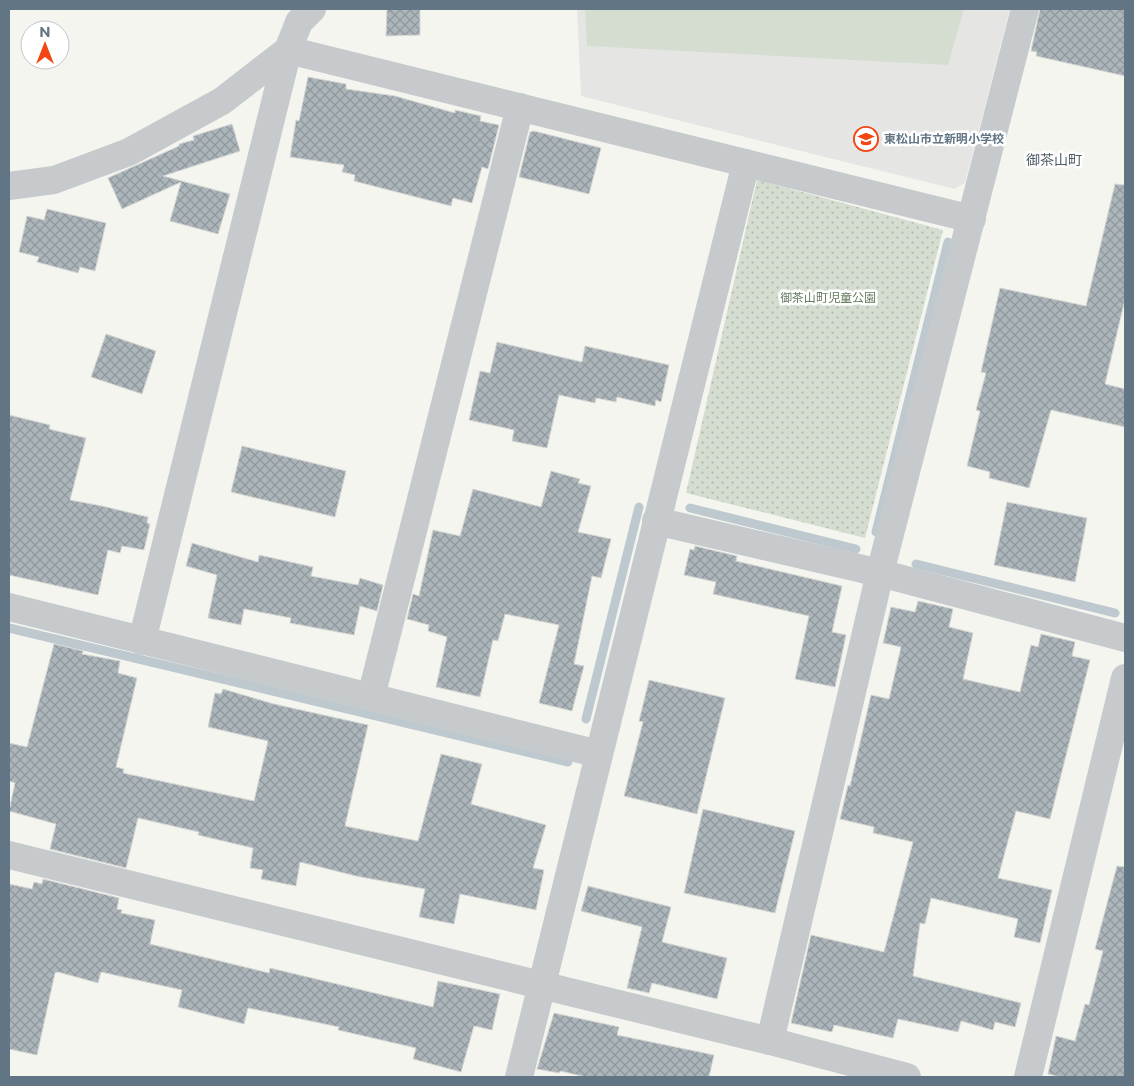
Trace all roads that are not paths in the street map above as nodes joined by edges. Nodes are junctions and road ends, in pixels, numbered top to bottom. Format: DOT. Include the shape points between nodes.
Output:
graph roads {
  1 [pos="312,9"];
  2 [pos="1024,9"];
  3 [pos="288,50"];
  4 [pos="520,107"];
  5 [pos="746,163"];
  6 [pos="9,186"];
  7 [pos="972,219"];
  8 [pos="656,521"];
  9 [pos="880,573"];
  10 [pos="9,607"];
  11 [pos="1125,638"];
  12 [pos="142,641"];
  13 [pos="1125,678"];
  14 [pos="371,698"];
  15 [pos="599,754"];
  16 [pos="9,855"];
  17 [pos="542,986"];
  18 [pos="770,1040"];
  19 [pos="519,1077"];
  20 [pos="908,1077"];
  21 [pos="1028,1077"];
  1 -- 3 [label="street" via="299,22"];
  2 -- 7 [label="street"];
  3 -- 4 [label="street"];
  3 -- 6 [label="street" via="222,101 129,152 54,180"];
  3 -- 12 [label="street"];
  4 -- 5 [label="street"];
  4 -- 14 [label="street"];
  5 -- 7 [label="street"];
  5 -- 8 [label="street"];
  7 -- 9 [label="street"];
  8 -- 9 [label="street"];
  8 -- 15 [label="street"];
  9 -- 11 [label="street"];
  9 -- 18 [label="street"];
  10 -- 12 [label="street"];
  12 -- 14 [label="street"];
  13 -- 21 [label="street"];
  14 -- 15 [label="street"];
  15 -- 17 [label="street"];
  16 -- 17 [label="street"];
  17 -- 18 [label="street"];
  17 -- 19 [label="street"];
  18 -- 20 [label="street"];
}
